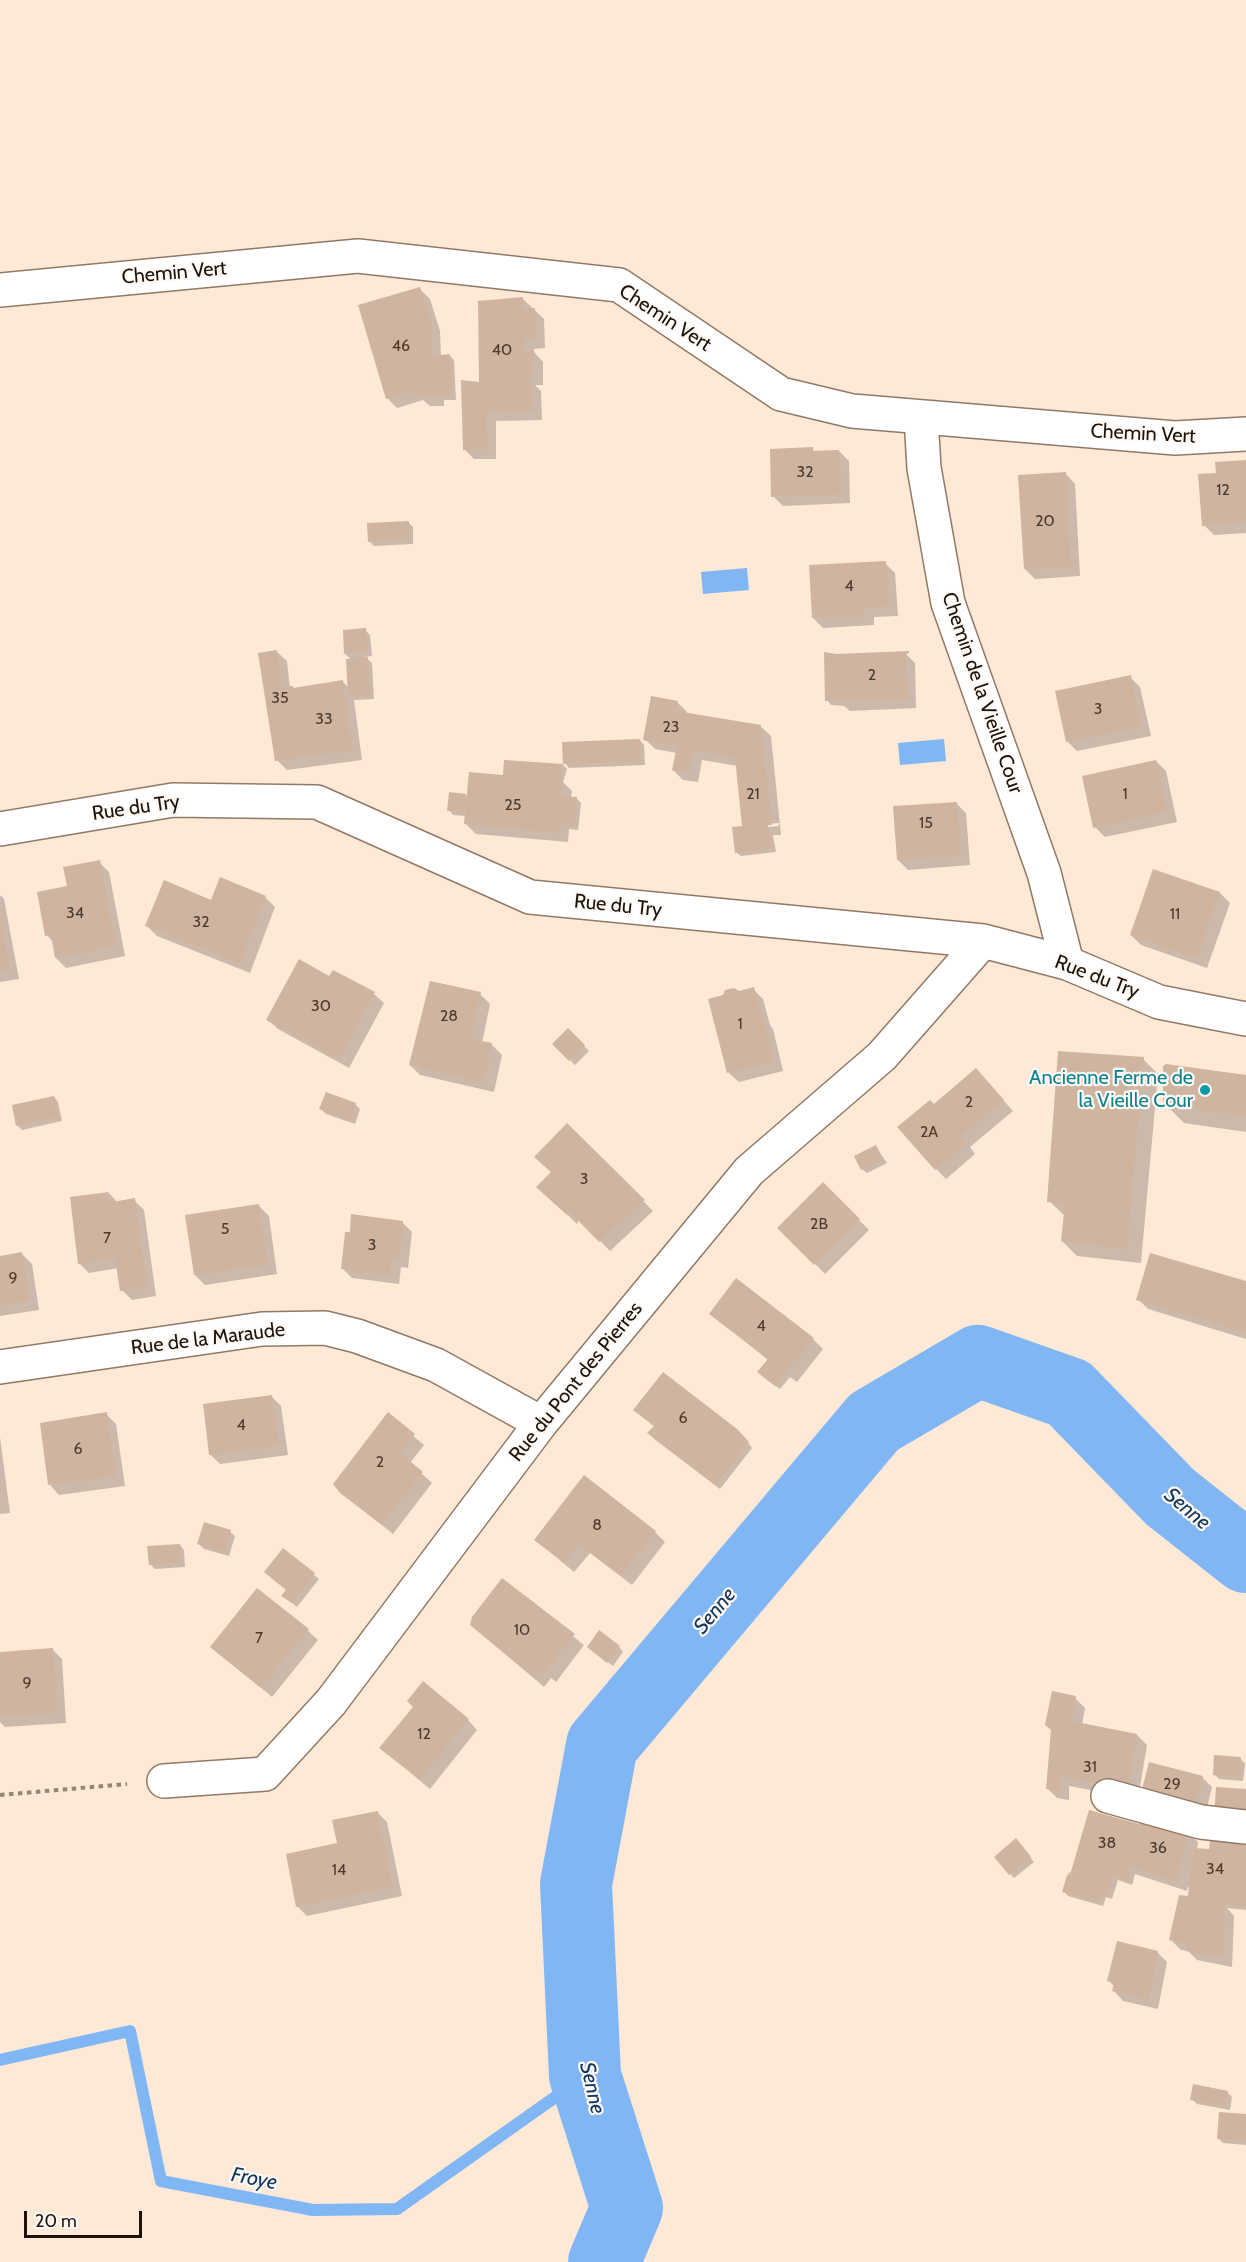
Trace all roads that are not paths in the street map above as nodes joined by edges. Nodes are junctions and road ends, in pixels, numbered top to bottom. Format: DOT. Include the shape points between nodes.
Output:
graph roads {
  1 [pos="0,290"];
  2 [pos="921,418"];
  3 [pos="1246,434"];
  4 [pos="0,829"];
  5 [pos="983,941"];
  6 [pos="1067,963"];
  7 [pos="1246,1019"];
  8 [pos="0,1367"];
  9 [pos="541,1423"];
  10 [pos="164,1781"];
  11 [pos="1108,1796"];
  12 [pos="1246,1827"];
  1 -- 2 [label="street, Chemin Vert" via="358,256 619,285 781,394 852,411"];
  2 -- 3 [label="street, Chemin Vert" via="1175,438"];
  2 -- 6 [label="street, Chemin de la Vieille Cour" via="924,468 948,603 1044,873"];
  4 -- 5 [label="street, Rue du Try" via="173,800 317,802 530,897"];
  5 -- 6 [label="street, Rue du Try"];
  5 -- 9 [label="street, Rue du Pont des Pierres" via="882,1056 748,1171"];
  6 -- 7 [label="street, Rue du Try" via="1159,1002"];
  8 -- 9 [label="street, Rue de la Maraude" via="262,1329 325,1328 436,1365"];
  9 -- 10 [label="street, Rue du Pont des Pierres" via="331,1702 265,1774"];
  11 -- 12 [label="street" via="1202,1822"];
}
